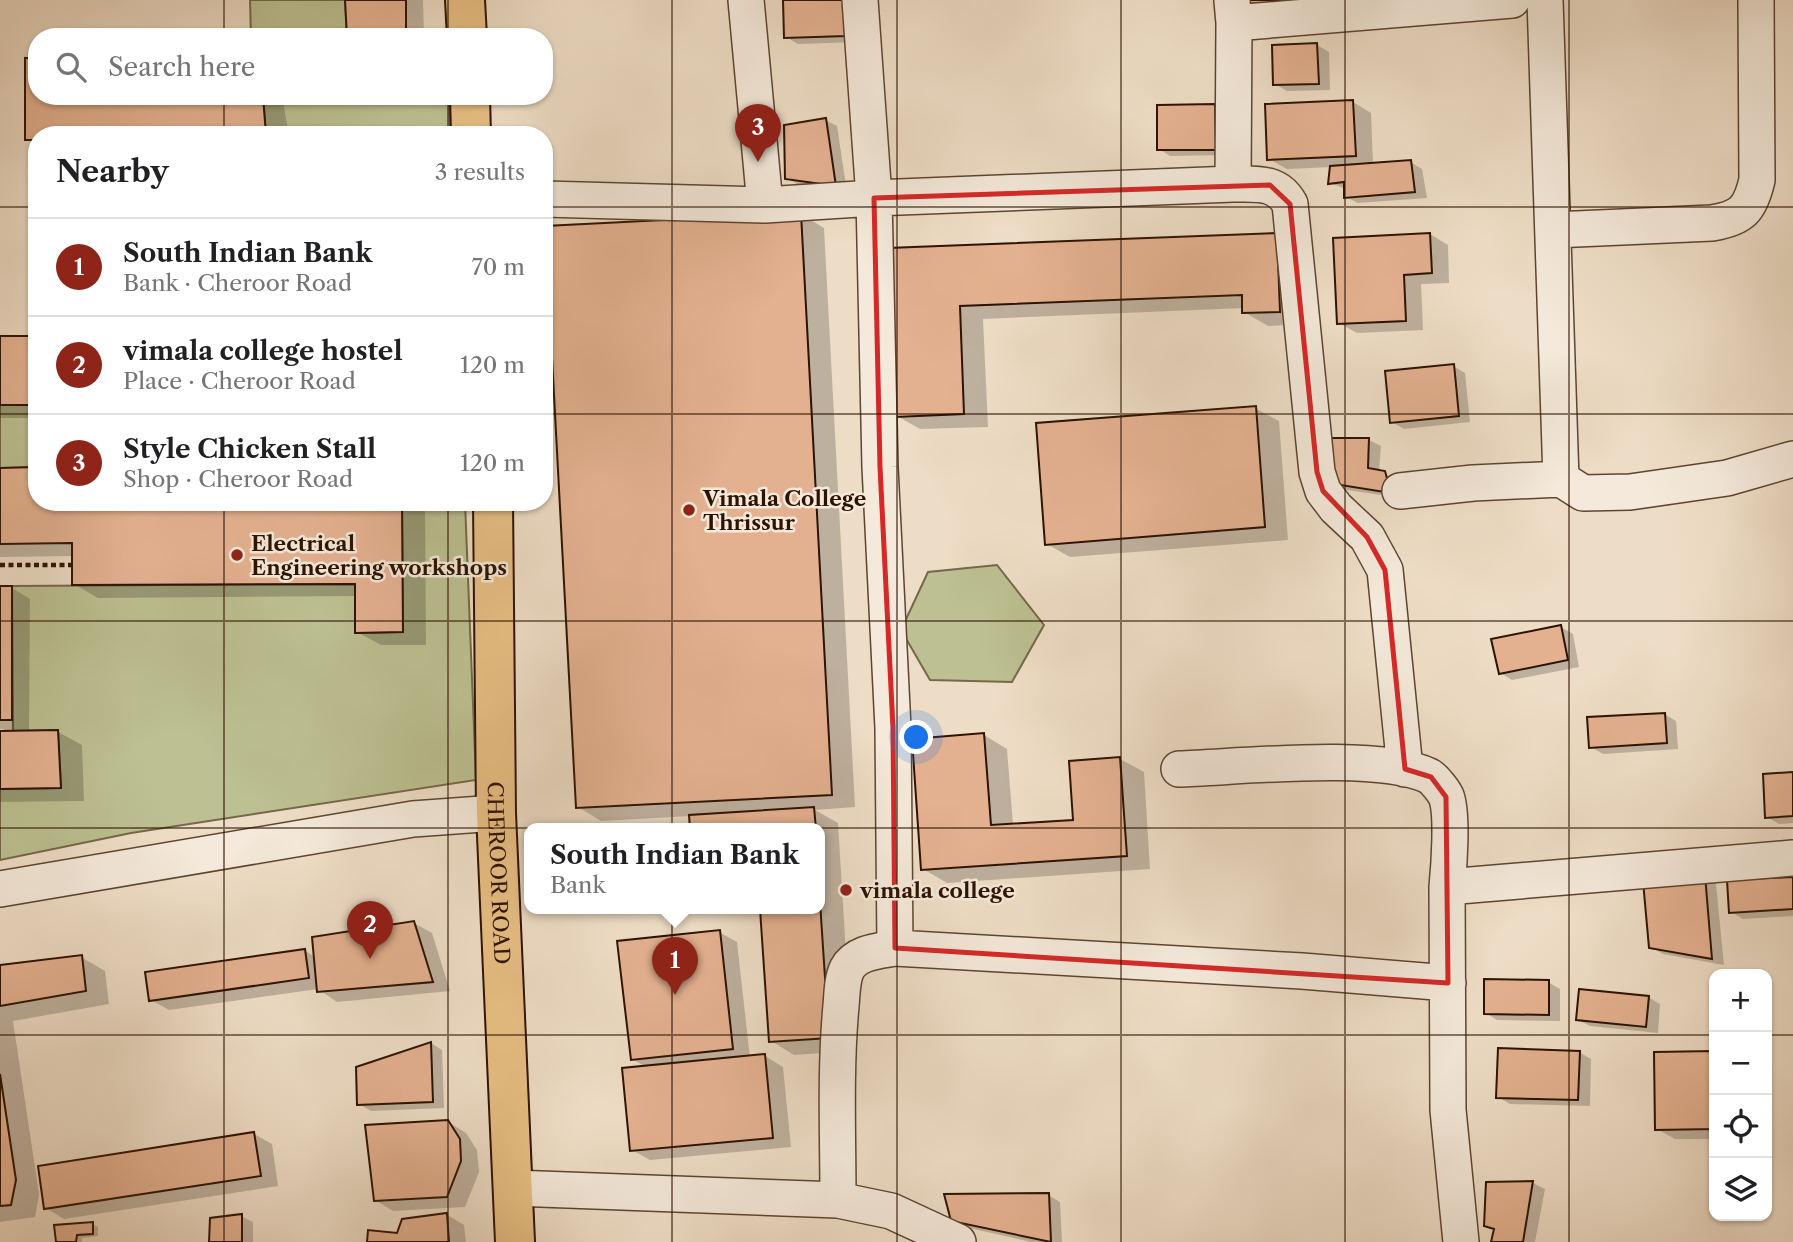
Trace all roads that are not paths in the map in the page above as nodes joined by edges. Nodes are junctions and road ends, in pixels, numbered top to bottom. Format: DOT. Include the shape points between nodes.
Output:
graph roads {
  1 [pos="465,0"];
  2 [pos="746,0"];
  3 [pos="860,0"];
  4 [pos="1512,0"];
  5 [pos="1545,0"];
  6 [pos="1756,0"];
  7 [pos="1233,11"];
  8 [pos="467,28"];
  9 [pos="470,105"];
  10 [pos="471,126"];
  11 [pos="1233,184"];
  12 [pos="874,198"];
  13 [pos="553,200"];
  14 [pos="765,205"];
  15 [pos="1554,230"];
  16 [pos="1793,459"];
  17 [pos="1561,479"];
  18 [pos="1400,491"];
  19 [pos="493,511"];
  20 [pos="1179,769"];
  21 [pos="1405,769"];
  22 [pos="496,813"];
  23 [pos="1793,858"];
  24 [pos="1447,887"];
  25 [pos="0,889"];
  26 [pos="895,948"];
  27 [pos="1448,983"];
  28 [pos="513,1188"];
  29 [pos="838,1200"];
  30 [pos="515,1242"];
  31 [pos="958,1242"];
  32 [pos="1461,1242"];
  1 -- 8 [label="main road"];
  2 -- 14 [label="street"];
  3 -- 12 [label="street"];
  4 -- 7 [label="street"];
  5 -- 15 [label="street"];
  6 -- 15 [label="street" via="1757,180 1743,212 1733,220 1712,223"];
  7 -- 11 [label="street"];
  9 -- 10 [label="main road"];
  11 -- 12 [label="street"];
  11 -- 21 [label="street" via="1270,185 1282,191 1290,204 1317,472 1324,491 1367,537 1385,570"];
  12 -- 14 [label="street"];
  12 -- 26 [label="street" via="880,467 893,728"];
  13 -- 14 [label="street"];
  15 -- 17 [label="street"];
  16 -- 17 [label="street" via="1727,478 1630,492 1583,493"];
  17 -- 18 [label="street"];
  19 -- 22 [label="main road, CHEROOR ROAD"];
  20 -- 21 [label="street" via="1353,764"];
  21 -- 24 [label="street" via="1431,777 1446,797"];
  22 -- 25 [label="street" via="413,819"];
  22 -- 28 [label="main road, CHEROOR ROAD"];
  23 -- 24 [label="street"];
  24 -- 27 [label="street"];
  26 -- 27 [label="street"];
  26 -- 29 [label="street" via="858,957 848,969 843,987 837,1045"];
  27 -- 32 [label="street" via="1448,1110"];
  28 -- 29 [label="street"];
  28 -- 30 [label="main road, CHEROOR ROAD"];
  29 -- 31 [label="street" via="891,1211"];
}
